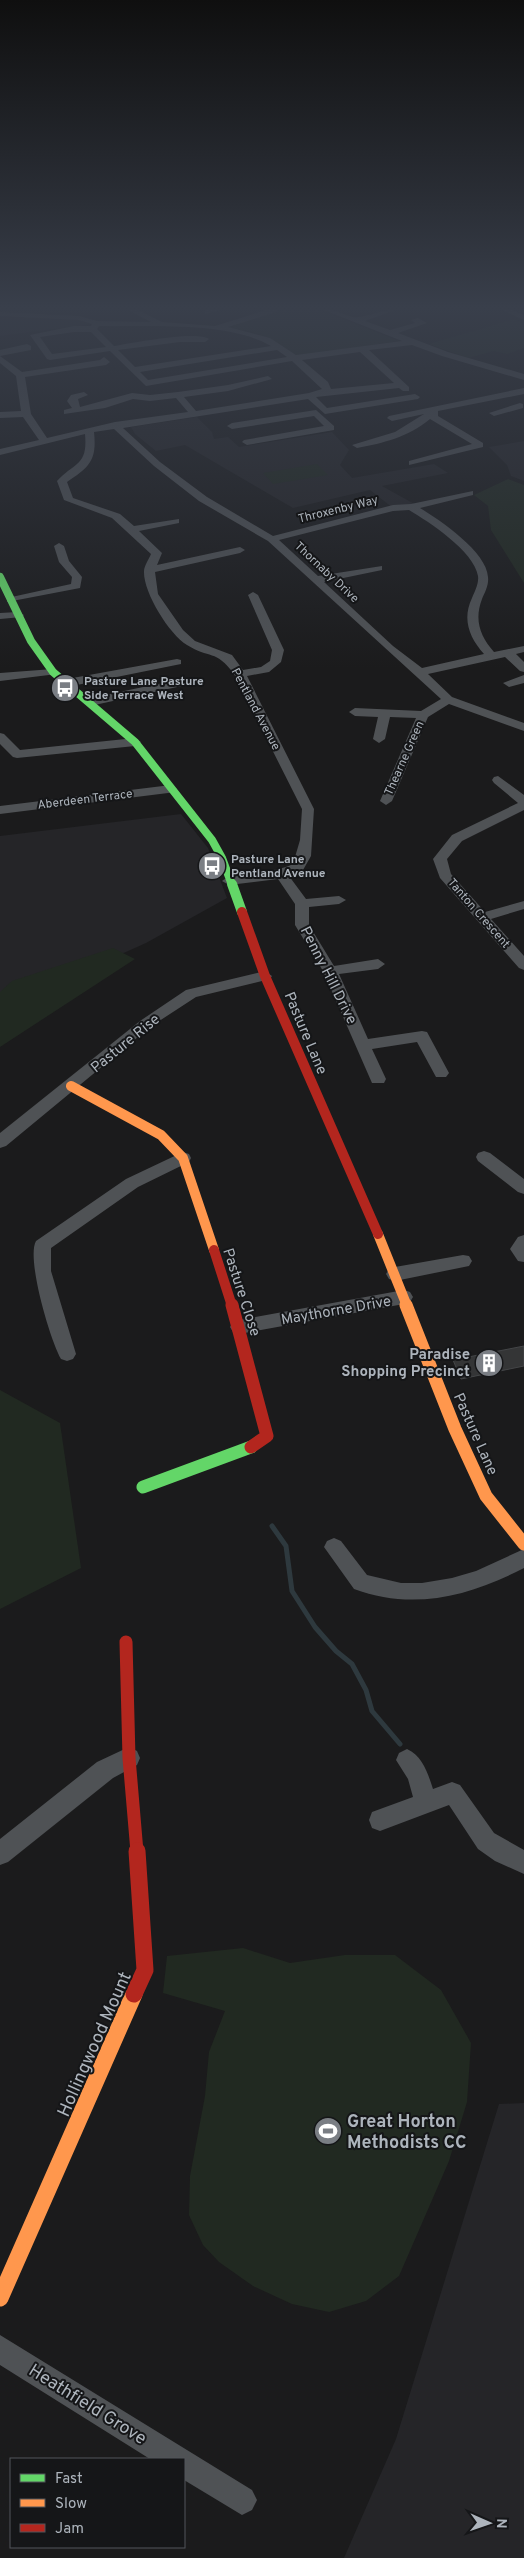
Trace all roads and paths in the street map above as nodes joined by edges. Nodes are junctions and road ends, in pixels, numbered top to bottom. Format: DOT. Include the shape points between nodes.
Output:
graph roads {
  1 [pos="37,429"];
  2 [pos="92,429"];
  3 [pos="120,429"];
  4 [pos="323,429"];
  5 [pos="411,429"];
  6 [pos="452,429"];
  7 [pos="89,430"];
  8 [pos="44,440"];
  9 [pos="247,442"];
  10 [pos="357,445"];
  11 [pos="0,452"];
  12 [pos="412,463"];
  13 [pos="469,493"];
  14 [pos="411,507"];
  15 [pos="175,521"];
  16 [pos="131,530"];
  17 [pos="272,539"];
  18 [pos="59,546"];
  19 [pos="240,550"];
  20 [pos="378,568"];
  21 [pos="148,570"];
  22 [pos="0,577"];
  23 [pos="315,580"];
  24 [pos="11,600"];
  25 [pos="240,604"];
  26 [pos="18,615"];
  27 [pos="0,616"];
  28 [pos="524,649"];
  29 [pos="508,652"];
  30 [pos="491,656"];
  31 [pos="177,662"];
  32 [pos="524,669"];
  33 [pos="53,672"];
  34 [pos="420,672"];
  35 [pos="240,674"];
  36 [pos="0,677"];
  37 [pos="524,679"];
  38 [pos="187,682"];
  39 [pos="67,683"];
  40 [pos="509,683"];
  41 [pos="448,700"];
  42 [pos="90,702"];
  43 [pos="355,712"];
  44 [pos="385,714"];
  45 [pos="423,715"];
  46 [pos="524,727"];
  47 [pos="0,737"];
  48 [pos="379,739"];
  49 [pos="134,742"];
  50 [pos="498,780"];
  51 [pos="171,788"];
  52 [pos="524,800"];
  53 [pos="386,801"];
  54 [pos="524,805"];
  55 [pos="0,810"];
  56 [pos="280,874"];
  57 [pos="229,881"];
  58 [pos="339,900"];
  59 [pos="302,904"];
  60 [pos="524,905"];
  61 [pos="482,917"];
  62 [pos="378,964"];
  63 [pos="524,964"];
  64 [pos="330,971"];
  65 [pos="265,976"];
  66 [pos="364,1045"];
  67 [pos="441,1073"];
  68 [pos="378,1078"];
  69 [pos="71,1086"];
  70 [pos="0,1142"];
  71 [pos="484,1157"];
  72 [pos="183,1158"];
  73 [pos="524,1188"];
  74 [pos="524,1240"];
  75 [pos="524,1256"];
  76 [pos="463,1260"];
  77 [pos="394,1274"];
  78 [pos="404,1297"];
  79 [pos="239,1328"];
  80 [pos="67,1354"];
  81 [pos="143,1488"];
  82 [pos="524,1544"];
  83 [pos="334,1547"];
  84 [pos="524,1558"];
  85 [pos="126,1642"];
  86 [pos="129,1758"];
  87 [pos="407,1760"];
  88 [pos="426,1802"];
  89 [pos="380,1820"];
  90 [pos="0,1854"];
  91 [pos="524,1862"];
  92 [pos="0,2298"];
  93 [pos="0,2349"];
  94 [pos="174,2458"];
  95 [pos="185,2465"];
  96 [pos="242,2500"];
  1 -- 8 [label="street"];
  2 -- 7 [label="street"];
  3 -- 17 [label="street, Thornaby Drive" via="157,464 203,499"];
  4 -- 9 [label="street"];
  5 -- 10 [label="street"];
  6 -- 12 [label="street" via="480,445"];
  7 -- 8 [label="street"];
  7 -- 16 [label="street, Pentland Avenue" via="92,450 87,464 62,481 69,500 116,516"];
  8 -- 11 [label="street"];
  13 -- 14 [label="street, Throxenby Way"];
  14 -- 17 [label="street, Throxenby Way" via="393,508"];
  14 -- 30 [label="street" via="476,560 483,574 472,626 477,640"];
  15 -- 16 [label="street"];
  16 -- 21 [label="street, Pentland Avenue" via="157,553"];
  17 -- 23 [label="street, Thornaby Drive"];
  18 -- 24 [label="street" via="64,562 77,577 76,586"];
  19 -- 21 [label="street"];
  20 -- 23 [label="street"];
  21 -- 35 [label="street, Pentland Avenue" via="154,594 179,632 191,643 228,658"];
  22 -- 24 [label="street, Pasture Lane"];
  23 -- 34 [label="street, Thornaby Drive"];
  24 -- 26 [label="street, Pasture Lane"];
  25 -- 35 [label="street" via="255,599 278,650 275,662 265,670"];
  26 -- 27 [label="street"];
  26 -- 33 [label="street, Pasture Lane" via="31,641"];
  28 -- 29 [label="street"];
  29 -- 30 [label="street"];
  29 -- 32 [label="street"];
  30 -- 34 [label="street"];
  31 -- 39 [label="street"];
  33 -- 36 [label="street"];
  33 -- 39 [label="street, Pasture Lane"];
  34 -- 41 [label="street, Thornaby Drive"];
  35 -- 56 [label="street, Pentland Avenue" via="308,809 303,860 298,867"];
  37 -- 40 [label="street"];
  38 -- 42 [label="street"];
  39 -- 42 [label="street, Pasture Lane"];
  41 -- 45 [label="street, Thearne Green"];
  41 -- 46 [label="street, Thornaby Drive"];
  42 -- 49 [label="street, Pasture Lane"];
  43 -- 44 [label="street"];
  44 -- 45 [label="street"];
  44 -- 48 [label="street"];
  45 -- 53 [label="street, Thearne Green"];
  47 -- 49 [label="street" via="17,754"];
  49 -- 51 [label="street, Pasture Lane"];
  50 -- 52 [label="street"];
  51 -- 55 [label="street, Aberdeen Terrace"];
  51 -- 57 [label="street, Pasture Lane" via="212,840"];
  54 -- 61 [label="street, Tanton Crescent" via="457,838 440,859 445,875"];
  56 -- 57 [label="street, Pentland Avenue"];
  56 -- 59 [label="street, Penny Hill Drive"];
  57 -- 65 [label="street, Pasture Lane"];
  58 -- 59 [label="street"];
  59 -- 64 [label="street, Penny Hill Drive" via="302,925"];
  60 -- 61 [label="street"];
  61 -- 63 [label="street, Tanton Crescent"];
  62 -- 64 [label="street"];
  64 -- 66 [label="street, Penny Hill Drive"];
  65 -- 69 [label="street, Pasture Rise" via="191,993 145,1024"];
  65 -- 77 [label="street, Pasture Lane"];
  66 -- 67 [label="street" via="422,1036"];
  66 -- 68 [label="street, Penny Hill Drive"];
  69 -- 70 [label="street, Pasture Rise"];
  69 -- 72 [label="street, Pasture Close" via="161,1135"];
  71 -- 73 [label="street"];
  72 -- 79 [label="street, Pasture Close"];
  72 -- 80 [label="street" via="132,1184 42,1245 42,1272"];
  74 -- 75 [label="street" via="519,1249"];
  76 -- 77 [label="street"];
  77 -- 78 [label="street, Pasture Lane"];
  78 -- 79 [label="street, Maythorne Drive"];
  78 -- 82 [label="street, Pasture Lane" via="486,1496"];
  79 -- 81 [label="street, Pasture Close" via="267,1436 252,1447"];
  83 -- 84 [label="street" via="361,1582 405,1592 457,1587"];
  85 -- 86 [label="street, Hollingwood Mount"];
  86 -- 90 [label="street" via="105,1770"];
  86 -- 92 [label="street, Hollingwood Mount" via="145,1970"];
  87 -- 88 [label="street" via="417,1774"];
  88 -- 89 [label="street"];
  88 -- 91 [label="street" via="452,1794 460,1800 489,1846"];
  93 -- 94 [label="street, Heathfield Grove"];
  95 -- 96 [label="street"];
}
